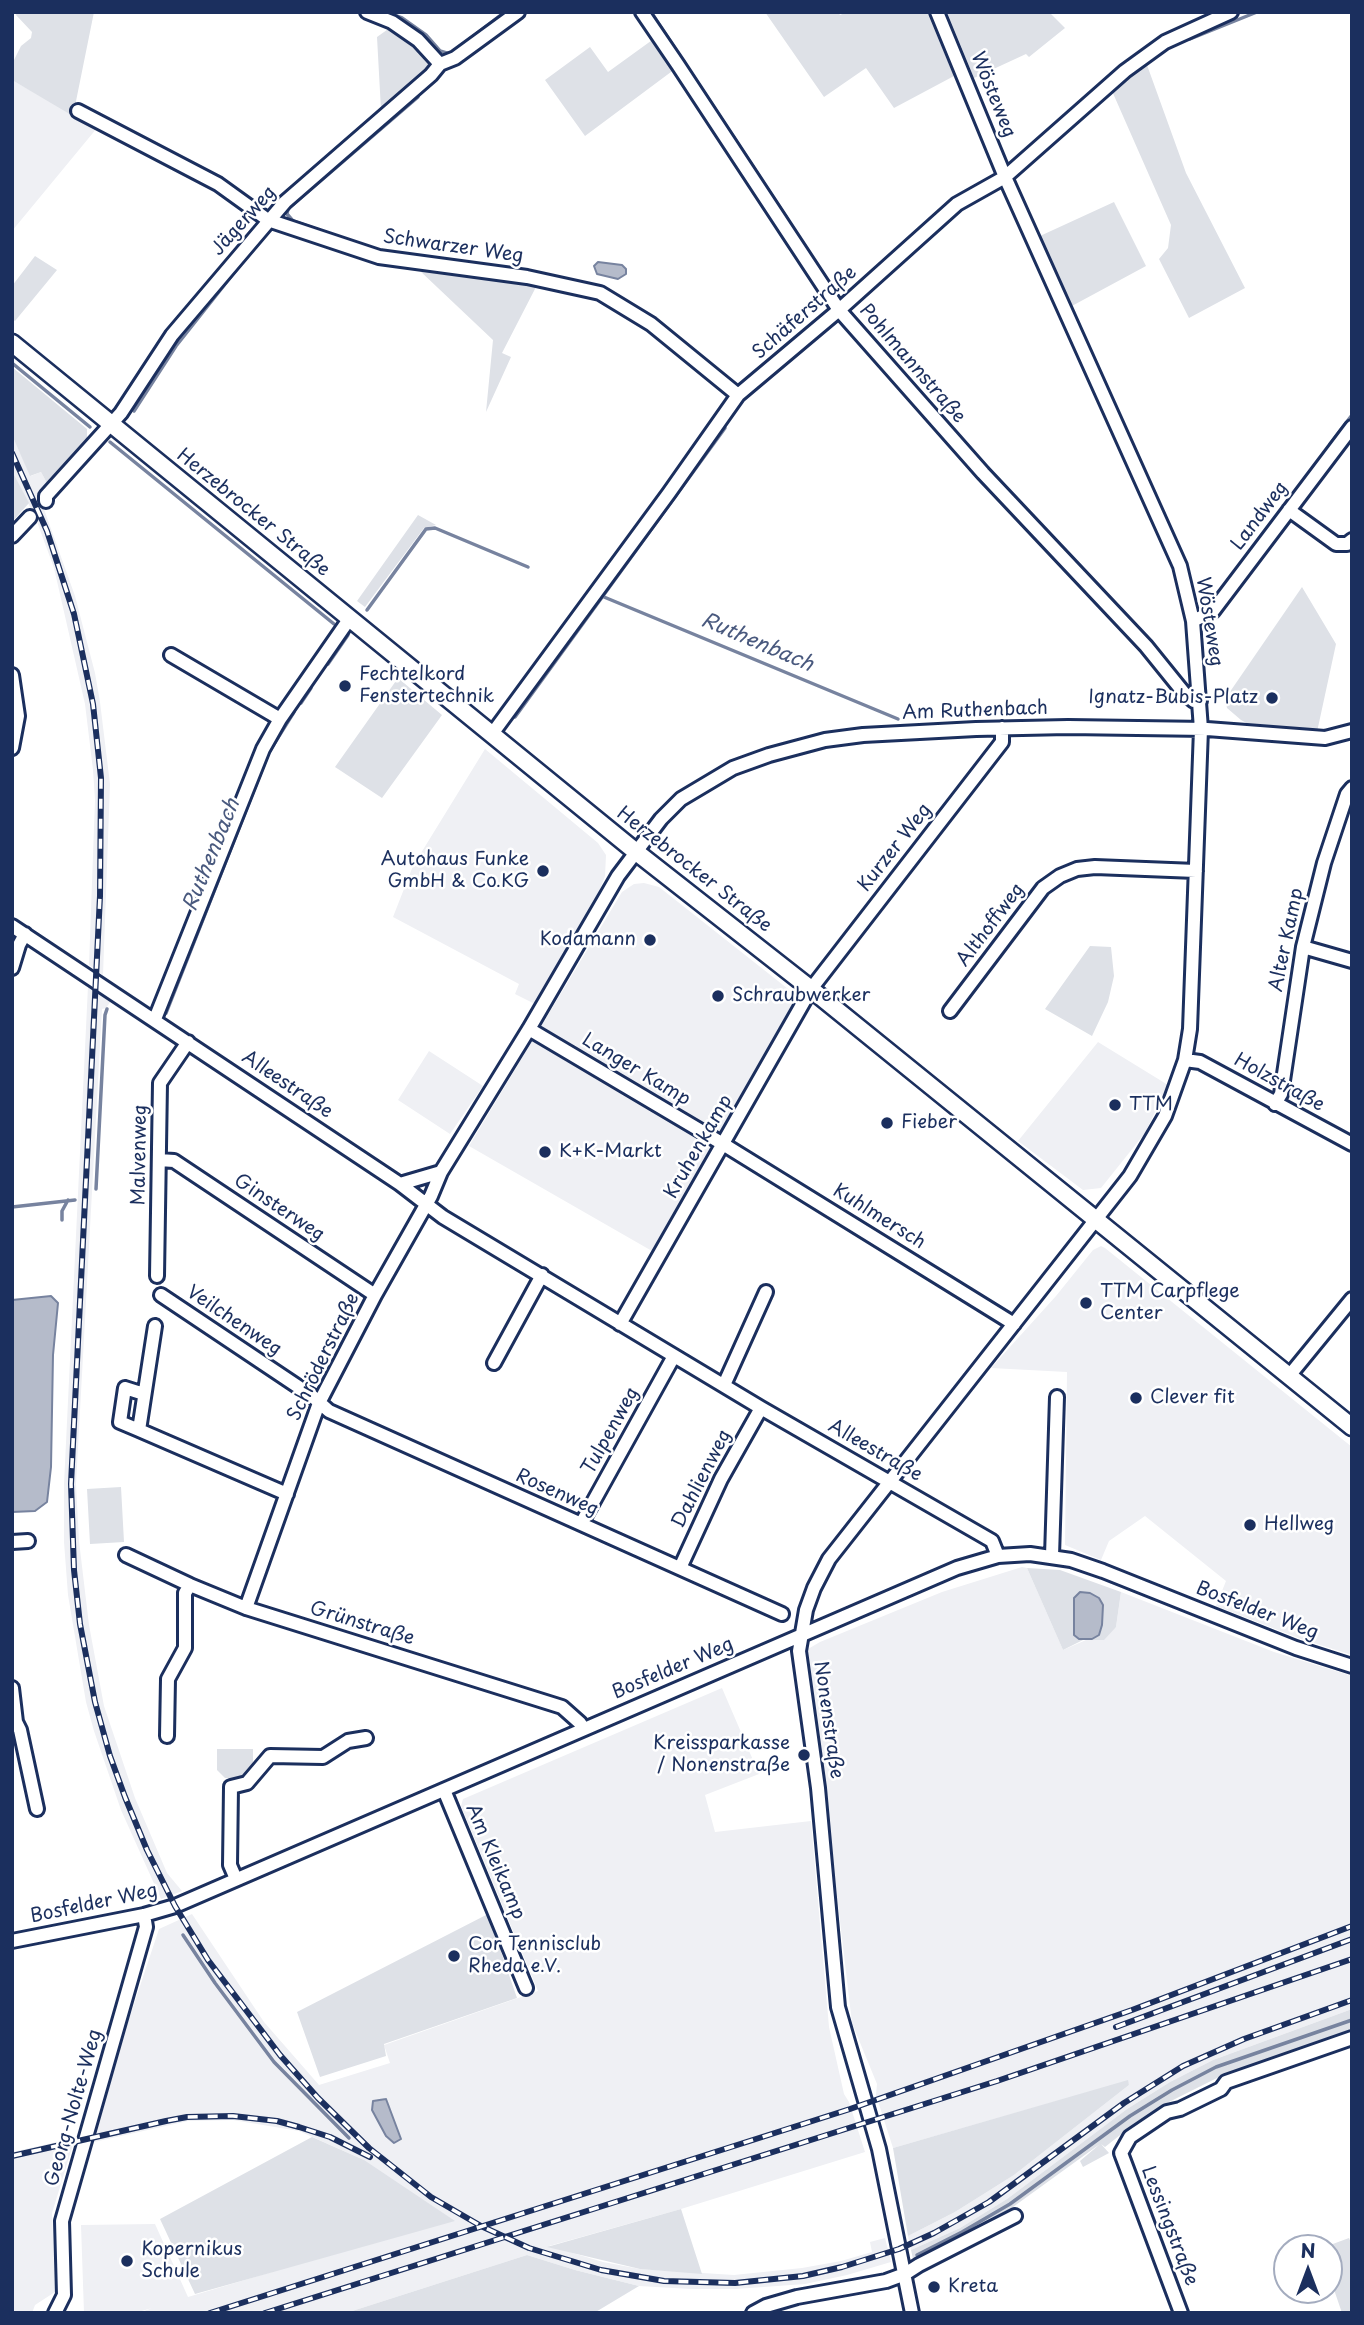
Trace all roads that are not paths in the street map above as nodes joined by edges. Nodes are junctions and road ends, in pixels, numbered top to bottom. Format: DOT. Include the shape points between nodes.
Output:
graph roads {
  1 [pos="367,12"];
  2 [pos="518,12"];
  3 [pos="642,12"];
  4 [pos="937,12"];
  5 [pos="1231,12"];
  6 [pos="1206,17"];
  7 [pos="440,64"];
  8 [pos="78,111"];
  9 [pos="1005,177"];
  10 [pos="268,220"];
  11 [pos="839,310"];
  12 [pos="12,343"];
  13 [pos="738,395"];
  14 [pos="110,424"];
  15 [pos="1352,427"];
  16 [pos="46,501"];
  17 [pos="1289,510"];
  18 [pos="30,517"];
  19 [pos="12,536"];
  20 [pos="1352,540"];
  21 [pos="350,618"];
  22 [pos="1193,621"];
  23 [pos="170,655"];
  24 [pos="12,675"];
  25 [pos="1200,701"];
  26 [pos="280,719"];
  27 [pos="1002,728"];
  28 [pos="1201,729"];
  29 [pos="1352,731"];
  30 [pos="14,734"];
  31 [pos="492,734"];
  32 [pos="12,748"];
  33 [pos="1352,788"];
  34 [pos="635,852"];
  35 [pos="1196,871"];
  36 [pos="12,926"];
  37 [pos="25,934"];
  38 [pos="1303,947"];
  39 [pos="1352,961"];
  40 [pos="12,968"];
  41 [pos="811,989"];
  42 [pos="950,1011"];
  43 [pos="155,1020"];
  44 [pos="529,1029"];
  45 [pos="188,1042"];
  46 [pos="1185,1060"];
  47 [pos="1275,1104"];
  48 [pos="723,1144"];
  49 [pos="1352,1144"];
  50 [pos="159,1160"];
  51 [pos="441,1172"];
  52 [pos="400,1184"];
  53 [pos="426,1204"];
  54 [pos="1095,1220"];
  55 [pos="542,1275"];
  56 [pos="157,1276"];
  57 [pos="766,1292"];
  58 [pos="161,1295"];
  59 [pos="375,1295"];
  60 [pos="1352,1299"];
  61 [pos="620,1324"];
  62 [pos="1014,1324"];
  63 [pos="155,1326"];
  64 [pos="674,1356"];
  65 [pos="494,1363"];
  66 [pos="1289,1376"];
  67 [pos="724,1385"];
  68 [pos="144,1394"];
  69 [pos="1057,1397"];
  70 [pos="320,1403"];
  71 [pos="761,1408"];
  72 [pos="1352,1427"];
  73 [pos="139,1430"];
  74 [pos="891,1482"];
  75 [pos="287,1494"];
  76 [pos="581,1524"];
  77 [pos="28,1541"];
  78 [pos="12,1542"];
  79 [pos="125,1555"];
  80 [pos="998,1556"];
  81 [pos="1052,1556"];
  82 [pos="680,1568"];
  83 [pos="190,1585"];
  84 [pos="246,1608"];
  85 [pos="782,1614"];
  86 [pos="802,1635"];
  87 [pos="1352,1666"];
  88 [pos="12,1688"];
  89 [pos="14,1723"];
  90 [pos="584,1729"];
  91 [pos="167,1736"];
  92 [pos="366,1738"];
  93 [pos="444,1790"];
  94 [pos="37,1809"];
  95 [pos="236,1879"];
  96 [pos="145,1915"];
  97 [pos="12,1941"];
  98 [pos="526,1988"];
  99 [pos="1352,2038"];
  100 [pos="1015,2216"];
  101 [pos="905,2274"];
  102 [pos="55,2313"];
  103 [pos="753,2313"];
  104 [pos="912,2313"];
  105 [pos="1181,2313"];
  1 -- 7 [label="street" via="418,40"];
  2 -- 7 [label="street, Jägerweg"];
  3 -- 11 [label="street, Pohlmannstraße"];
  4 -- 9 [label="street, Wösteweg"];
  5 -- 6 [label="street, Schäferstraße"];
  6 -- 9 [label="street, Schäferstraße" via="1125,71"];
  7 -- 10 [label="street, Jägerweg"];
  8 -- 10 [label="street, Schwarzer Weg" via="218,184"];
  9 -- 11 [label="street, Schäferstraße" via="957,204"];
  9 -- 22 [label="street, Wösteweg" via="1180,566"];
  10 -- 13 [label="street, Schwarzer Weg" via="379,257 527,277 600,293 652,324"];
  10 -- 14 [label="street, Jägerweg" via="172,335"];
  11 -- 13 [label="street, Schäferstraße"];
  11 -- 25 [label="street, Pohlmannstraße" via="1184,693"];
  12 -- 14 [label="main road, Herzebrocker Straße"];
  13 -- 31 [label="street, Schäferstraße"];
  14 -- 16 [label="street, Jägerweg"];
  14 -- 21 [label="main road, Herzebrocker Straße"];
  15 -- 17 [label="street, Landweg"];
  17 -- 20 [label="street" via="1336,544"];
  17 -- 22 [label="street, Landweg" via="1213,611"];
  18 -- 19 [label="street"];
  21 -- 26 [label="street"];
  21 -- 31 [label="main road, Herzebrocker Straße"];
  22 -- 25 [label="street, Wösteweg"];
  23 -- 26 [label="street"];
  24 -- 30 [label="street" via="18,716"];
  25 -- 28 [label="street, Wösteweg"];
  26 -- 43 [label="street" via="263,749"];
  27 -- 28 [label="street, Am Ruthenbach"];
  27 -- 34 [label="street, Am Ruthenbach" via="863,735 769,755 733,768 681,799"];
  27 -- 41 [label="street, Kurzer Weg" via="1002,742"];
  28 -- 29 [label="street, Am Ruthenbach" via="1325,738"];
  28 -- 35 [label="street, Wösteweg"];
  30 -- 32 [label="street"];
  31 -- 34 [label="main road, Herzebrocker Straße"];
  33 -- 38 [label="street, Alter Kamp" via="1324,863"];
  34 -- 41 [label="main road, Herzebrocker Straße"];
  34 -- 44 [label="street, Schröderstraße"];
  35 -- 42 [label="street, Althoffweg" via="1095,867 1060,876 1043,888"];
  35 -- 46 [label="street, Wösteweg"];
  36 -- 37 [label="street, Alleestraße"];
  37 -- 40 [label="street"];
  37 -- 43 [label="street, Alleestraße"];
  38 -- 39 [label="street"];
  38 -- 47 [label="street, Alter Kamp" via="1281,1094"];
  41 -- 48 [label="street, Kruhenkamp"];
  41 -- 54 [label="main road, Herzebrocker Straße"];
  43 -- 45 [label="street, Alleestraße"];
  44 -- 48 [label="street, Langer Kamp"];
  44 -- 51 [label="street, Schröderstraße"];
  45 -- 50 [label="street, Malvenweg" via="160,1083"];
  45 -- 52 [label="street, Alleestraße"];
  46 -- 47 [label="street, Holzstraße" via="1200,1062"];
  46 -- 54 [label="street, Wösteweg" via="1152,1142"];
  47 -- 49 [label="street, Holzstraße"];
  48 -- 61 [label="street, Kruhenkamp"];
  48 -- 62 [label="street, Kuhlmersch"];
  50 -- 56 [label="street, Malvenweg"];
  50 -- 59 [label="street, Ginsterweg" via="174,1161"];
  51 -- 52 [label="street"];
  51 -- 53 [label="street, Schröderstraße"];
  52 -- 53 [label="street, Alleestraße"];
  53 -- 55 [label="street, Alleestraße"];
  53 -- 59 [label="street, Schröderstraße"];
  54 -- 62 [label="street, Nonenstraße"];
  54 -- 66 [label="main road, Herzebrocker Straße"];
  55 -- 61 [label="street, Alleestraße"];
  55 -- 65 [label="street"];
  57 -- 67 [label="street"];
  58 -- 70 [label="street, Veilchenweg"];
  59 -- 70 [label="street, Schröderstraße"];
  60 -- 66 [label="street"];
  61 -- 64 [label="street, Alleestraße"];
  62 -- 74 [label="street, Nonenstraße"];
  63 -- 68 [label="street"];
  64 -- 67 [label="street, Alleestraße"];
  64 -- 76 [label="street, Tulpenweg"];
  66 -- 72 [label="main road, Herzebrocker Straße"];
  67 -- 71 [label="street, Alleestraße"];
  68 -- 73 [label="street"];
  68 -- 73 [label="street" via="125,1388 120,1422"];
  69 -- 81 [label="street"];
  70 -- 75 [label="street, Schröderstraße"];
  70 -- 76 [label="street, Rosenweg"];
  71 -- 74 [label="street, Alleestraße"];
  71 -- 82 [label="street, Dahlienweg" via="721,1479"];
  73 -- 75 [label="street"];
  74 -- 80 [label="street, Alleestraße" via="992,1541"];
  74 -- 86 [label="street, Nonenstraße" via="829,1559 806,1610"];
  75 -- 84 [label="street, Schröderstraße"];
  76 -- 82 [label="street, Rosenweg"];
  77 -- 78 [label="street"];
  79 -- 83 [label="street, Grünstraße"];
  80 -- 81 [label="street, Bosfelder Weg"];
  80 -- 86 [label="street, Bosfelder Weg" via="957,1568"];
  81 -- 87 [label="street, Bosfelder Weg"];
  82 -- 85 [label="street, Rosenweg"];
  83 -- 84 [label="street, Grünstraße"];
  83 -- 91 [label="street" via="185,1593 184,1648 168,1679"];
  84 -- 90 [label="street, Grünstraße" via="562,1707"];
  86 -- 90 [label="street, Bosfelder Weg"];
  86 -- 101 [label="street, Nonenstraße" via="800,1651 838,2007 878,2149"];
  88 -- 89 [label="street"];
  89 -- 94 [label="street" via="20,1730"];
  90 -- 93 [label="street, Bosfelder Weg"];
  92 -- 95 [label="street" via="348,1741 323,1757 270,1756 247,1783 231,1787 230,1865"];
  93 -- 95 [label="street, Bosfelder Weg"];
  93 -- 98 [label="street, Am Kleikamp"];
  95 -- 96 [label="street, Bosfelder Weg"];
  96 -- 97 [label="street, Bosfelder Weg"];
  96 -- 102 [label="street, Georg-Nolte-Weg" via="146,1927 62,2221 64,2295"];
  99 -- 105 [label="street, Lessingstraße" via="1226,2082 1221,2089 1167,2112 1130,2137 1121,2153"];
  100 -- 101 [label="street"];
  101 -- 103 [label="street" via="797,2297"];
  101 -- 104 [label="street, Nonenstraße"];
}
